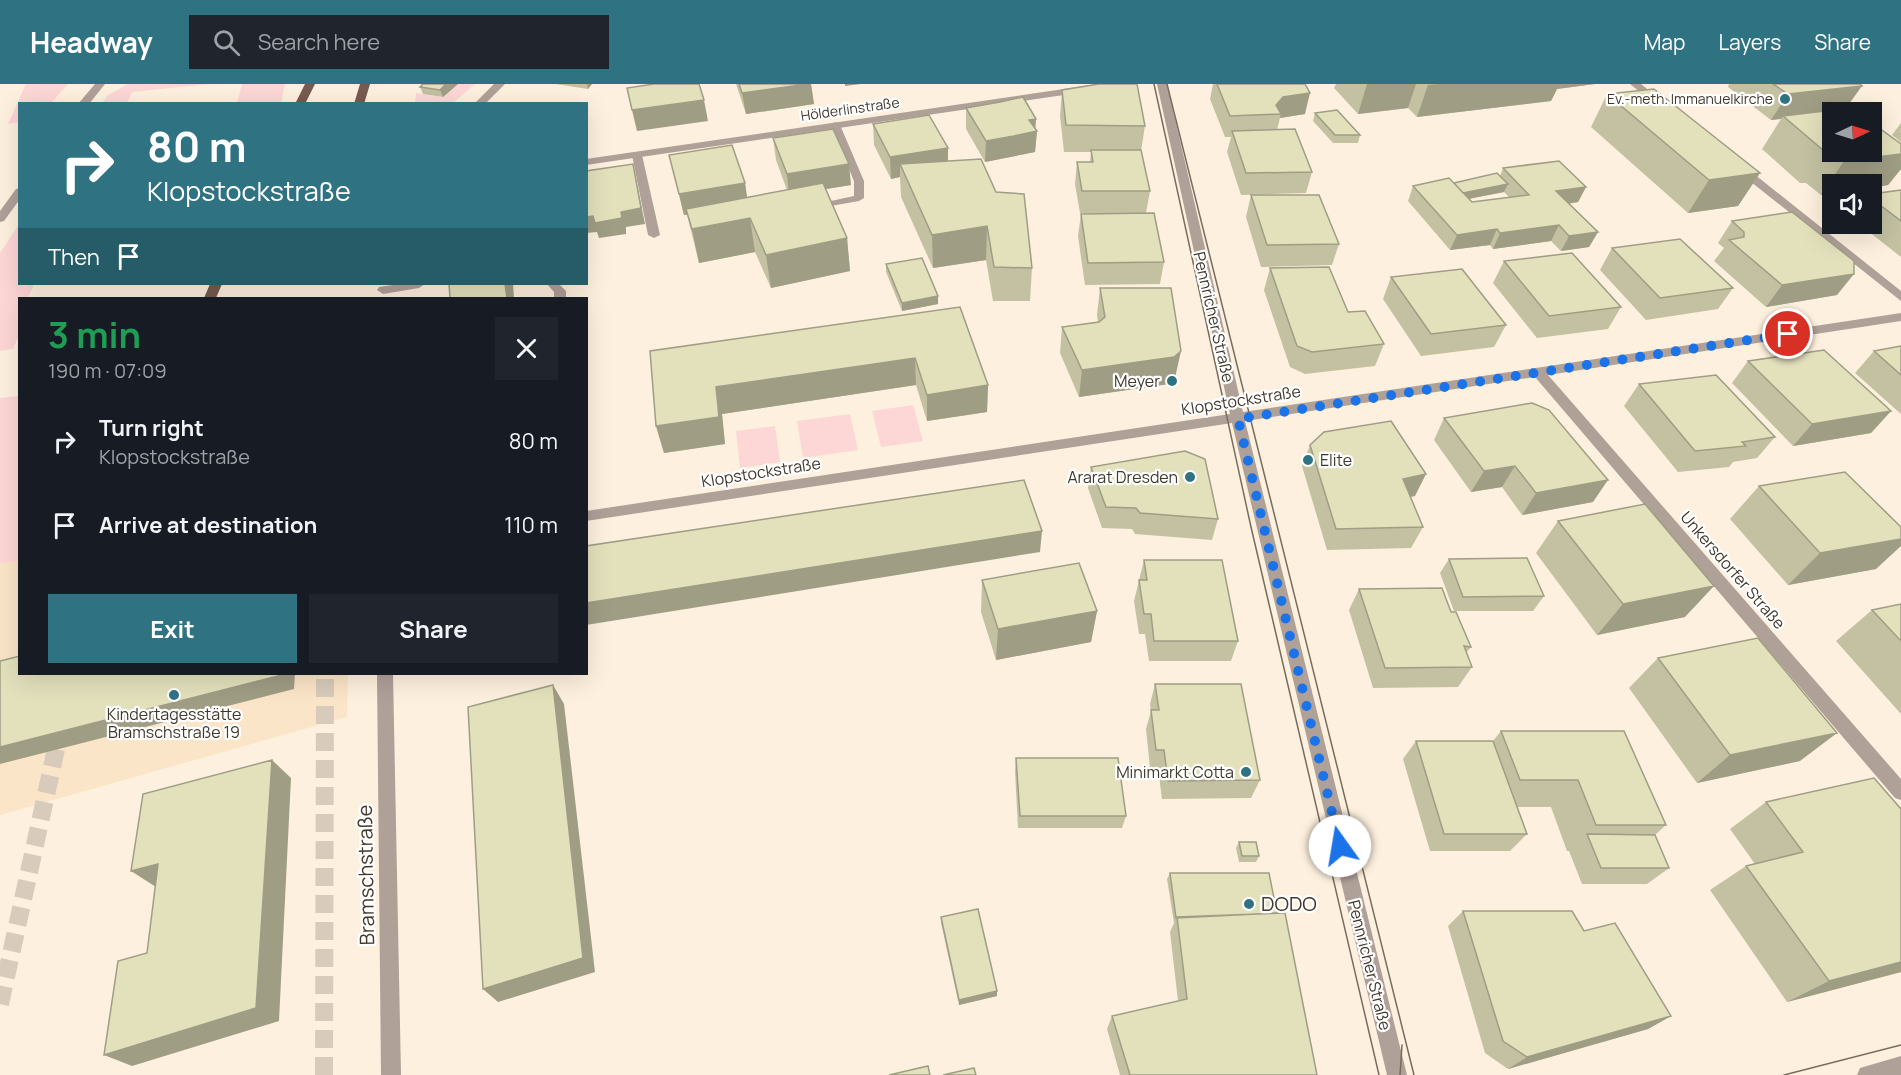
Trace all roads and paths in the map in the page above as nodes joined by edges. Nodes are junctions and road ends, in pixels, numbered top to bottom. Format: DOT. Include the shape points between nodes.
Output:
graph roads {
  1 [pos="100,84"];
  2 [pos="310,84"];
  3 [pos="365,84"];
  4 [pos="500,84"];
  5 [pos="1118,84"];
  6 [pos="1162,84"];
  7 [pos="1635,84"];
  8 [pos="85,102"];
  9 [pos="301,102"];
  10 [pos="360,102"];
  11 [pos="481,102"];
  12 [pos="1663,106"];
  13 [pos="835,125"];
  14 [pos="637,155"];
  15 [pos="588,162"];
  16 [pos="1735,164"];
  17 [pos="18,193"];
  18 [pos="805,210"];
  19 [pos="0,219"];
  20 [pos="654,235"];
  21 [pos="414,285"];
  22 [pos="383,291"];
  23 [pos="1901,297"];
  24 [pos="1901,317"];
  25 [pos="1538,372"];
  26 [pos="1238,419"];
  27 [pos="588,516"];
  28 [pos="385,675"];
  29 [pos="1901,792"];
  30 [pos="1901,1066"];
  31 [pos="391,1075"];
  32 [pos="1397,1075"];
  33 [pos="1867,1075"];
  1 -- 8 [label="street"];
  2 -- 9 [label="main road"];
  3 -- 10 [label="main road"];
  4 -- 11 [label="street"];
  5 -- 13 [label="street, Hölderlinstraße"];
  6 -- 26 [label="street, Pennricher Straße"];
  7 -- 12 [label="street"];
  13 -- 14 [label="street, Hölderlinstraße"];
  13 -- 18 [label="street" via="859,181 859,198"];
  14 -- 15 [label="street, Hölderlinstraße"];
  14 -- 20 [label="street"];
  16 -- 23 [label="street"];
  17 -- 19 [label="street"];
  21 -- 22 [label="street"];
  24 -- 25 [label="street, Klopstockstraße"];
  25 -- 26 [label="street, Klopstockstraße"];
  25 -- 29 [label="street, Unkersdorfer Straße"];
  26 -- 27 [label="street, Klopstockstraße"];
  26 -- 32 [label="street, Pennricher Straße"];
  28 -- 31 [label="street, Bramschstraße"];
  30 -- 33 [label="street"];
}
